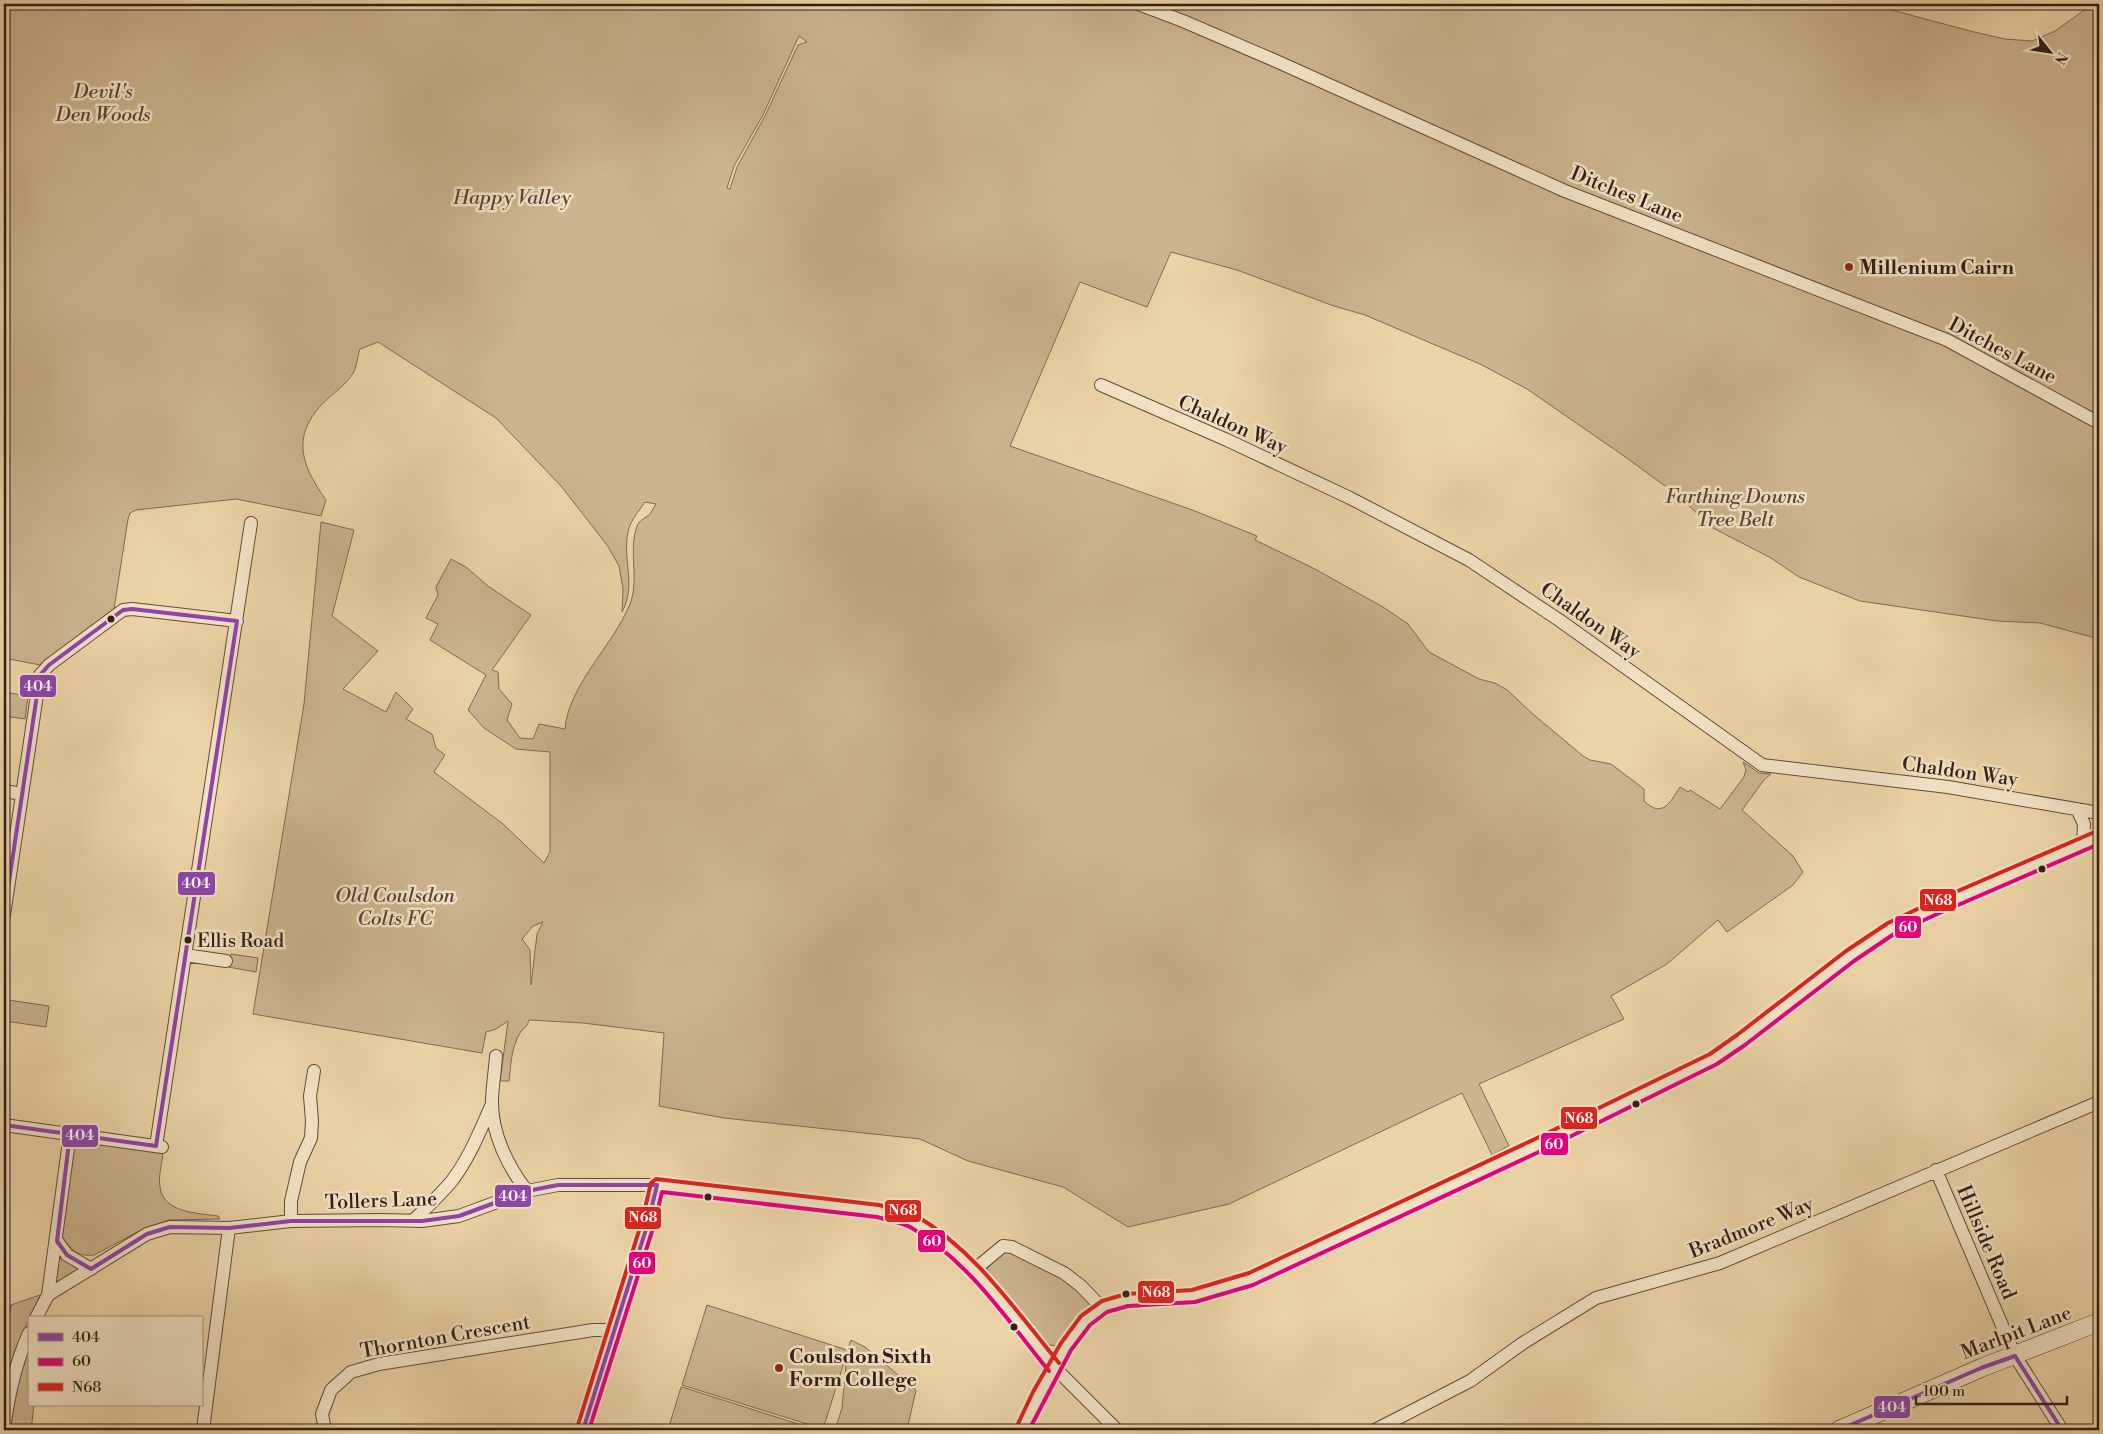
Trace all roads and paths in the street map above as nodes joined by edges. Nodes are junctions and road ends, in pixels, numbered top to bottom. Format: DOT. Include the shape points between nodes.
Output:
graph roads {
  1 [pos="1138,4"];
  2 [pos="1100,385"];
  3 [pos="2099,423"];
  4 [pos="251,523"];
  5 [pos="236,621"];
  6 [pos="4,791"];
  7 [pos="22,794"];
  8 [pos="2077,809"];
  9 [pos="2099,813"];
  10 [pos="2099,837"];
  11 [pos="2083,844"];
  12 [pos="4,915"];
  13 [pos="185,956"];
  14 [pos="226,961"];
  15 [pos="496,1056"];
  16 [pos="314,1071"];
  17 [pos="2099,1102"];
  18 [pos="492,1104"];
  19 [pos="4,1125"];
  20 [pos="70,1134"];
  21 [pos="1936,1170"];
  22 [pos="657,1185"];
  23 [pos="527,1191"];
  24 [pos="291,1221"];
  25 [pos="413,1221"];
  26 [pos="229,1228"];
  27 [pos="57,1241"];
  28 [pos="91,1269"];
  29 [pos="974,1270"];
  30 [pos="48,1295"];
  31 [pos="1102,1308"];
  32 [pos="37,1316"];
  33 [pos="2099,1322"];
  34 [pos="614,1330"];
  35 [pos="28,1335"];
  36 [pos="2015,1356"];
  37 [pos="1054,1367"];
  38 [pos="4,1430"];
  39 [pos="203,1430"];
  40 [pos="325,1430"];
  41 [pos="583,1430"];
  42 [pos="1022,1430"];
  43 [pos="1117,1430"];
  44 [pos="1375,1430"];
  45 [pos="1839,1430"];
  46 [pos="2062,1430"];
  1 -- 3 [label="street, Ditches Lane" via="1276,60 1565,191 1947,340"];
  2 -- 8 [label="street, Chaldon Way" via="1350,498 1469,560 1762,764 1948,787"];
  4 -- 5 [label="street"];
  5 -- 7 [label="street" via="123,610 48,665 40,675"];
  5 -- 13 [label="street"];
  6 -- 7 [label="street"];
  7 -- 12 [label="street"];
  8 -- 9 [label="street, Chaldon Way"];
  8 -- 11 [label="street" via="2084,824"];
  10 -- 11 [label="street"];
  11 -- 31 [label="street" via="1891,929 1713,1059 1538,1144 1251,1279 1213,1292 1184,1297 1128,1299"];
  13 -- 14 [label="street"];
  13 -- 20 [label="street" via="159,1147"];
  15 -- 18 [label="street"];
  16 -- 24 [label="street" via="310,1096 311,1138 300,1162 291,1201"];
  17 -- 21 [label="street, Bradmore Way"];
  18 -- 23 [label="street" via="503,1154"];
  18 -- 25 [label="street" via="459,1171"];
  19 -- 20 [label="street"];
  20 -- 27 [label="street"];
  21 -- 36 [label="street, Hillside Road"];
  21 -- 44 [label="street, Bradmore Way" via="1720,1263 1596,1298 1470,1380"];
  22 -- 23 [label="street, Tollers Lane" via="558,1185"];
  22 -- 29 [label="street, Tollers Lane" via="878,1211 911,1220"];
  22 -- 34 [label="street"];
  23 -- 25 [label="street, Tollers Lane" via="459,1216"];
  24 -- 25 [label="street, Tollers Lane"];
  24 -- 26 [label="street, Tollers Lane"];
  26 -- 28 [label="street, Tollers Lane" via="161,1230 148,1234"];
  26 -- 39 [label="street"];
  27 -- 28 [label="street" via="66,1255"];
  27 -- 30 [label="street"];
  28 -- 30 [label="street, Tollers Lane"];
  29 -- 31 [label="street" via="1003,1246 1012,1247 1064,1273 1082,1286"];
  29 -- 37 [label="street, Tollers Lane"];
  30 -- 32 [label="street"];
  31 -- 37 [label="street" via="1084,1321"];
  33 -- 36 [label="main road, Marlpit Lane"];
  34 -- 40 [label="street, Thornton Crescent" via="593,1330 379,1364 351,1372 331,1390 322,1414"];
  34 -- 41 [label="street"];
  35 -- 38 [label="street" via="8,1396"];
  36 -- 45 [label="main road, Marlpit Lane" via="1953,1379"];
  36 -- 46 [label="street, Hillside Road"];
  37 -- 42 [label="street"];
  37 -- 43 [label="street, Tollers Lane"];
}
